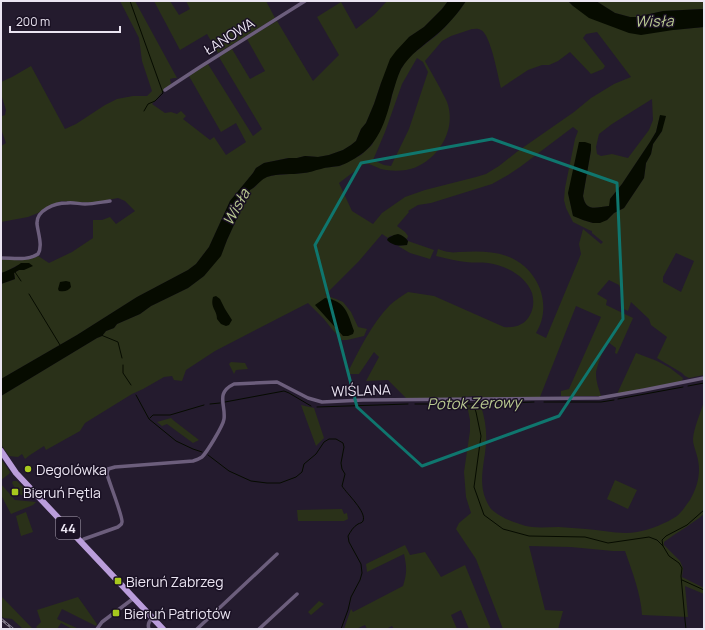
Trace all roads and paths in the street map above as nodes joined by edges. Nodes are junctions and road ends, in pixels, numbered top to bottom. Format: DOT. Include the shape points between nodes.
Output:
graph roads {
  1 [pos="305,1"];
  2 [pos="165,90"];
  3 [pos="110,201"];
  4 [pos="1,258"];
  5 [pos="704,378"];
  6 [pos="1,451"];
  7 [pos="17,463"];
  8 [pos="12,468"];
  9 [pos="81,542"];
  10 [pos="277,554"];
  11 [pos="297,594"];
  12 [pos="134,598"];
  13 [pos="153,618"];
  14 [pos="97,629"];
  15 [pos="148,629"];
  16 [pos="163,629"];
  17 [pos="198,629"];
  18 [pos="259,629"];
  1 -- 2 [label="street, ŁANOWA"];
  3 -- 4 [label="street" via="59,203 45,210 38,216 37,221 41,247 38,254 24,259"];
  5 -- 9 [label="street, WIŚLANA" via="599,398 332,402 308,398 277,382 234,384 222,396 223,425 203,456 193,461 108,469 106,474 121,514 121,525"];
  6 -- 8 [label="main road, 44"];
  7 -- 8 [label="street"];
  8 -- 9 [label="main road, 44"];
  9 -- 12 [label="main road, 44"];
  10 -- 17 [label="street"];
  11 -- 18 [label="street"];
  12 -- 13 [label="main road, 44"];
  12 -- 14 [label="street" via="106,618"];
  13 -- 15 [label="street" via="148,624"];
  13 -- 16 [label="main road, 44"];
}
